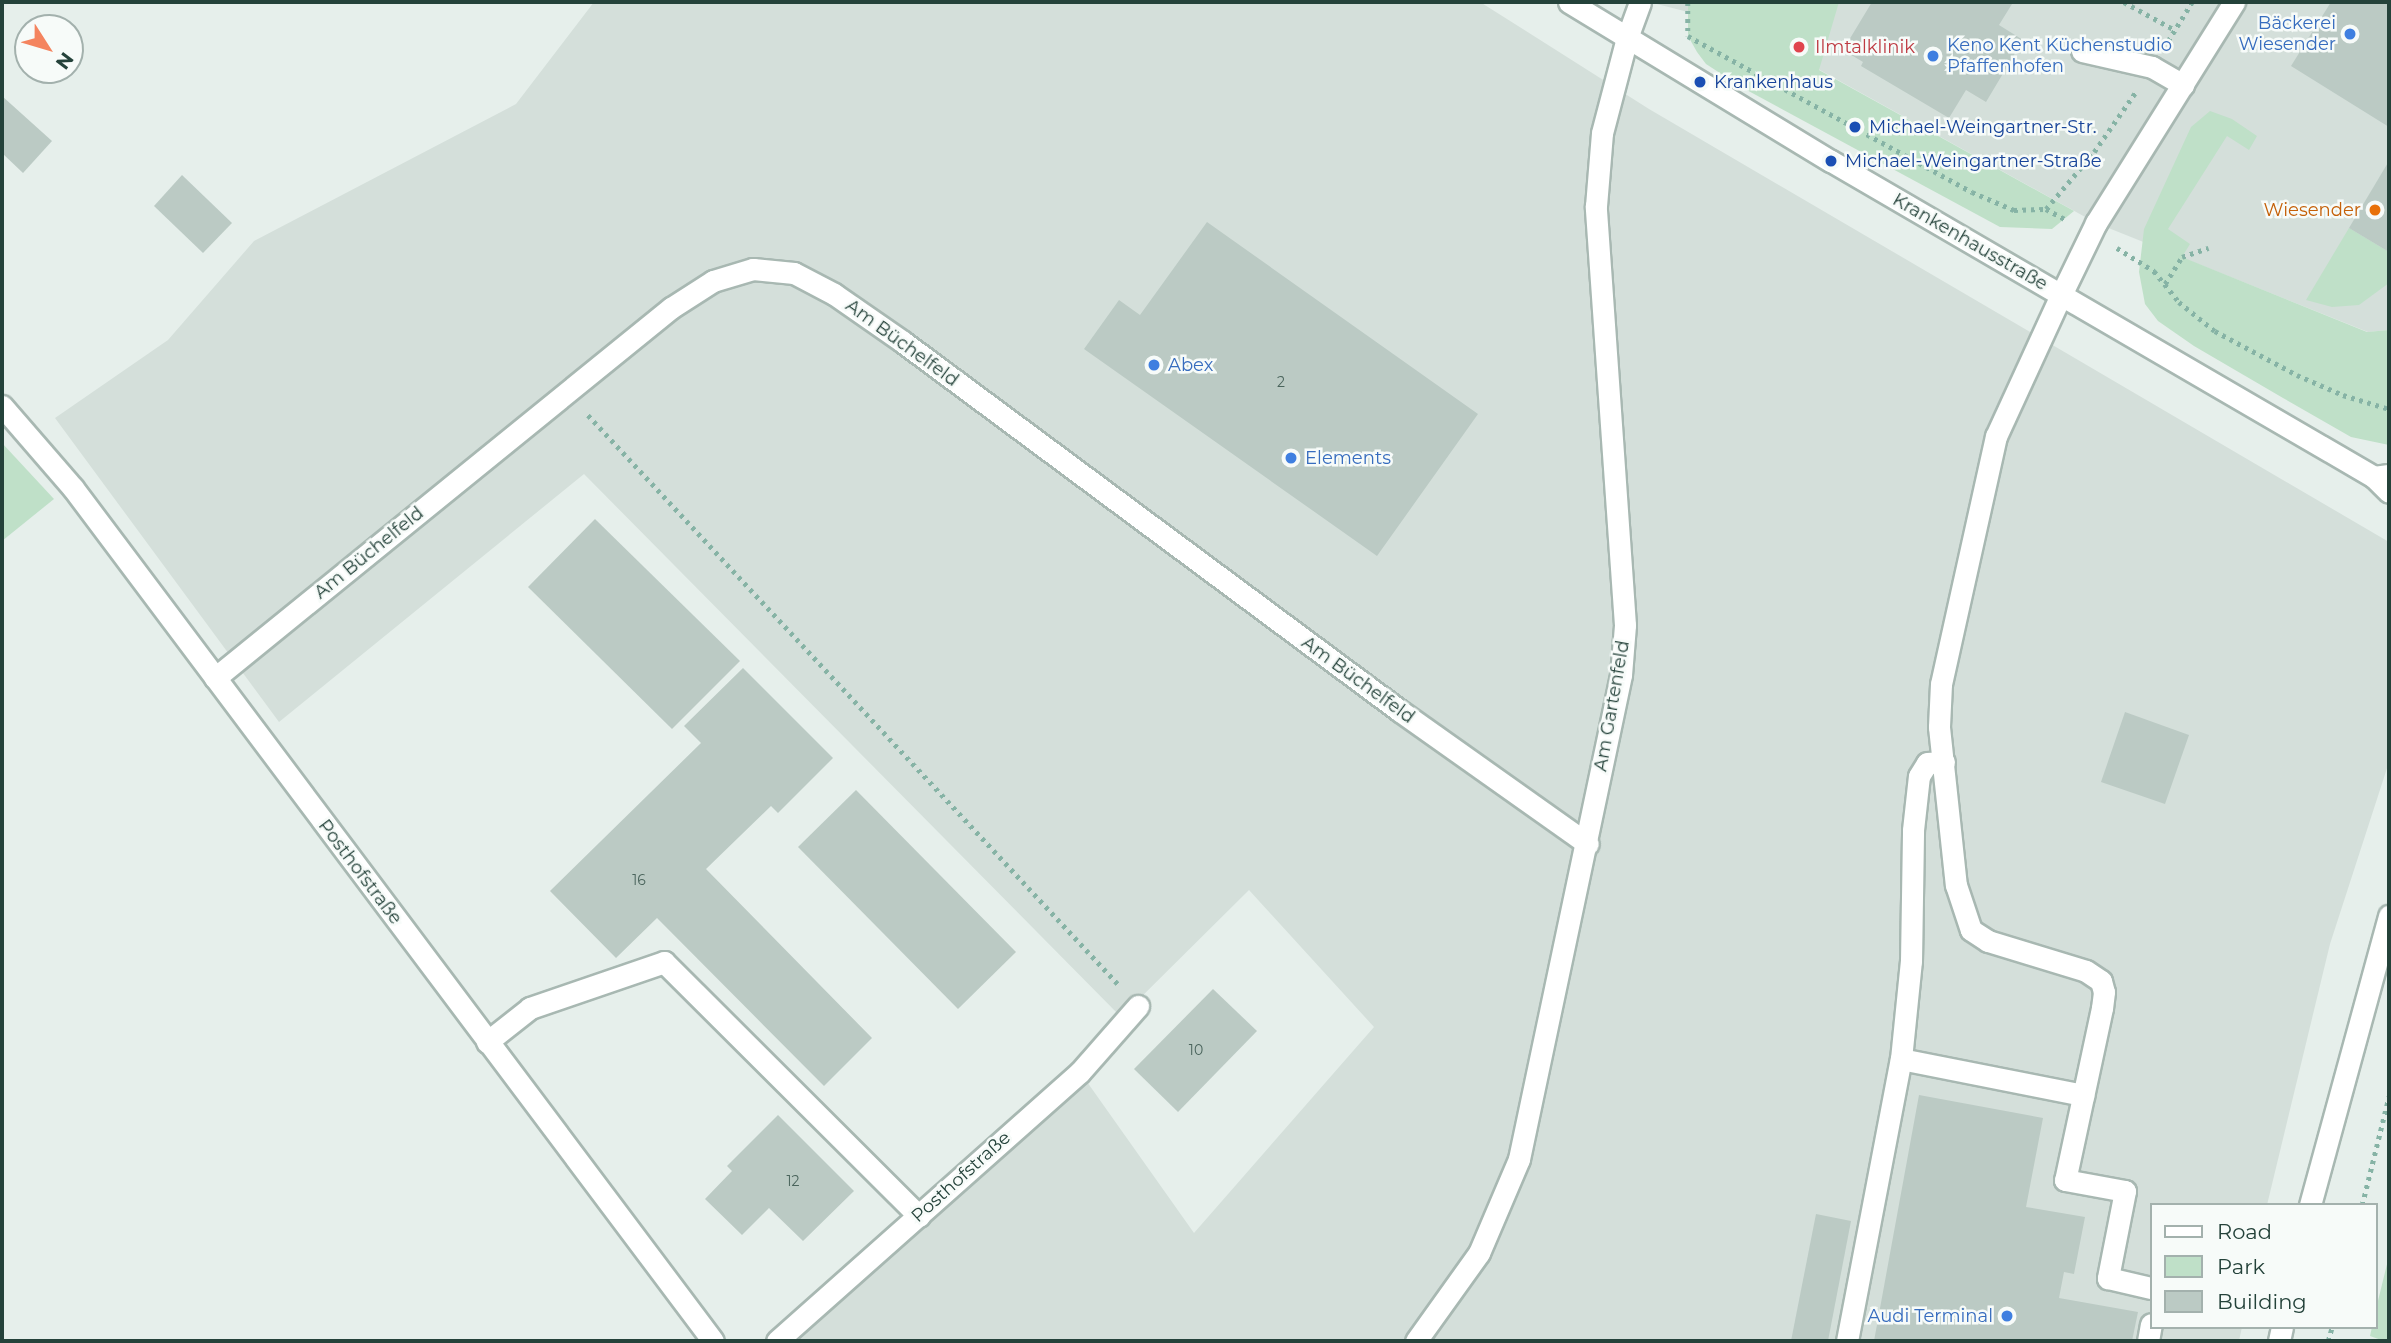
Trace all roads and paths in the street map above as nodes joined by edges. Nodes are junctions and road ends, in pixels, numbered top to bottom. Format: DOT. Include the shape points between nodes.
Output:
graph roads {
  1 [pos="1569,2"];
  2 [pos="1640,2"];
  3 [pos="1688,2"];
  4 [pos="2124,2"];
  5 [pos="2192,2"];
  6 [pos="2234,2"];
  7 [pos="2175,30"];
  8 [pos="1627,38"];
  9 [pos="2082,51"];
  10 [pos="2152,67"];
  11 [pos="2183,85"];
  12 [pos="2046,209"];
  13 [pos="2092,233"];
  14 [pos="2208,248"];
  15 [pos="2165,284"];
  16 [pos="2061,295"];
  17 [pos="566,391"];
  18 [pos="2,407"];
  19 [pos="2389,409"];
  20 [pos="2384,477"];
  21 [pos="2389,492"];
  22 [pos="215,678"];
  23 [pos="1944,762"];
  24 [pos="1587,844"];
  25 [pos="2389,916"];
  26 [pos="1138,1006"];
  27 [pos="487,1042"];
  28 [pos="1901,1059"];
  29 [pos="2083,1095"];
  30 [pos="2389,1096"];
  31 [pos="2310,1203"];
  32 [pos="2362,1203"];
  33 [pos="919,1216"];
  34 [pos="2150,1288"];
  35 [pos="713,1341"];
  36 [pos="777,1341"];
  37 [pos="1416,1341"];
  38 [pos="1847,1341"];
  1 -- 8 [label="street, Krankenhausstraße"];
  2 -- 8 [label="street, Am Gartenfeld"];
  3 -- 12 [label="path" via="1688,36 1972,192 2014,210"];
  4 -- 7 [label="path"];
  5 -- 7 [label="path"];
  6 -- 11 [label="street"];
  7 -- 10 [label="path"];
  8 -- 16 [label="street, Krankenhausstraße"];
  8 -- 24 [label="street, Am Gartenfeld" via="1602,133 1596,206 1625,625 1621,675"];
  9 -- 10 [label="street"];
  10 -- 11 [label="street"];
  10 -- 12 [label="path" via="2094,152"];
  11 -- 13 [label="street"];
  12 -- 13 [label="path"];
  13 -- 15 [label="path" via="2154,271"];
  13 -- 16 [label="street"];
  14 -- 15 [label="path" via="2182,257"];
  15 -- 19 [label="path" via="2179,302 2215,331 2297,375"];
  16 -- 20 [label="street, Krankenhausstraße"];
  16 -- 23 [label="street" via="1996,436 1941,684 1939,727"];
  17 -- 22 [label="street, Am Büchelfeld"];
  17 -- 24 [label="street, Am Büchelfeld" via="671,308 713,281 753,269 794,273 834,294 903,342"];
  17 -- 26 [label="path"];
  18 -- 22 [label="street, Posthofstraße" via="73,488"];
  20 -- 21 [label="street, Krankenhausstraße"];
  22 -- 27 [label="street, Posthofstraße"];
  23 -- 28 [label="street" via="1921,768 1917,786 1911,961"];
  23 -- 29 [label="street" via="1956,885 1971,930 1988,941 2086,971 2101,981 2103,1000"];
  24 -- 37 [label="street, Am Gartenfeld" via="1519,1159 1479,1253"];
  25 -- 31 [label="street"];
  26 -- 33 [label="street, Posthofstraße" via="1080,1072"];
  27 -- 33 [label="street" via="530,1008 664,962"];
  27 -- 35 [label="street, Posthofstraße"];
  28 -- 29 [label="street"];
  28 -- 38 [label="street"];
  29 -- 34 [label="street" via="2065,1180 2125,1191 2108,1278"];
  30 -- 32 [label="path"];
  33 -- 36 [label="street, Posthofstraße"];
}
